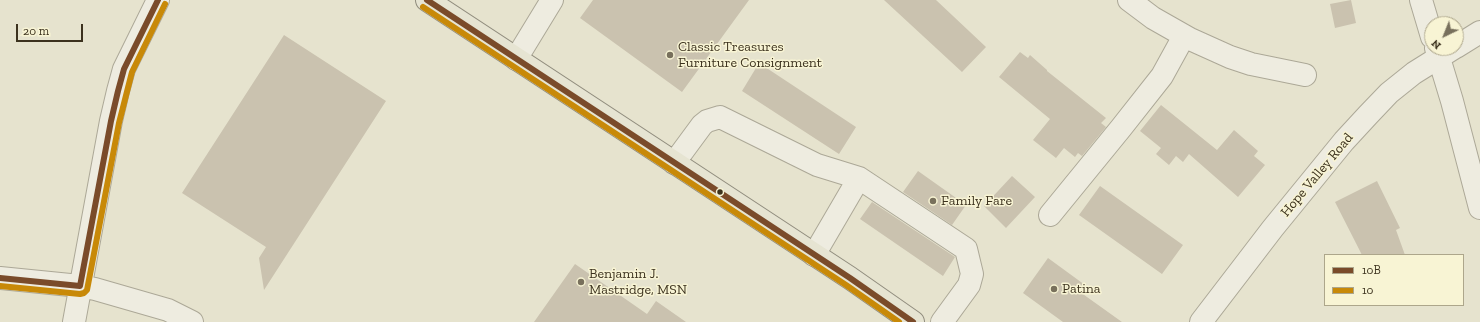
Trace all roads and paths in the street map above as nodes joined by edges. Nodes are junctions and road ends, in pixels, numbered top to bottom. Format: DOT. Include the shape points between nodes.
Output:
graph roads {
  1 [pos="158,0"];
  2 [pos="427,0"];
  3 [pos="552,0"];
  4 [pos="1129,0"];
  5 [pos="1421,0"];
  6 [pos="1426,16"];
  7 [pos="1480,32"];
  8 [pos="1184,36"];
  9 [pos="1464,40"];
  10 [pos="1438,56"];
  11 [pos="1447,56"];
  12 [pos="516,59"];
  13 [pos="1305,75"];
  14 [pos="674,163"];
  15 [pos="859,178"];
  16 [pos="1480,208"];
  17 [pos="1050,215"];
  18 [pos="814,255"];
  19 [pos="0,278"];
  20 [pos="80,286"];
  21 [pos="74,322"];
  22 [pos="192,322"];
  23 [pos="912,322"];
  24 [pos="942,322"];
  25 [pos="1200,322"];
  1 -- 20 [label="street" via="124,69 111,121"];
  2 -- 12 [label="main road"];
  3 -- 12 [label="street"];
  4 -- 8 [label="street"];
  5 -- 6 [label="street"];
  7 -- 9 [label="street, Hope Valley Road"];
  8 -- 13 [label="street" via="1251,64"];
  8 -- 17 [label="street" via="1162,76"];
  10 -- 25 [label="street, Hope Valley Road" via="1389,93 1358,125"];
  11 -- 16 [label="street" via="1452,101"];
  12 -- 14 [label="main road"];
  14 -- 15 [label="street" via="702,125 707,120 720,116 817,165"];
  14 -- 18 [label="main road"];
  15 -- 18 [label="street"];
  15 -- 24 [label="street" via="966,249 972,274 969,285"];
  18 -- 23 [label="main road"];
  19 -- 20 [label="street"];
  20 -- 21 [label="street"];
  20 -- 22 [label="street" via="96,288 168,310"];
}
